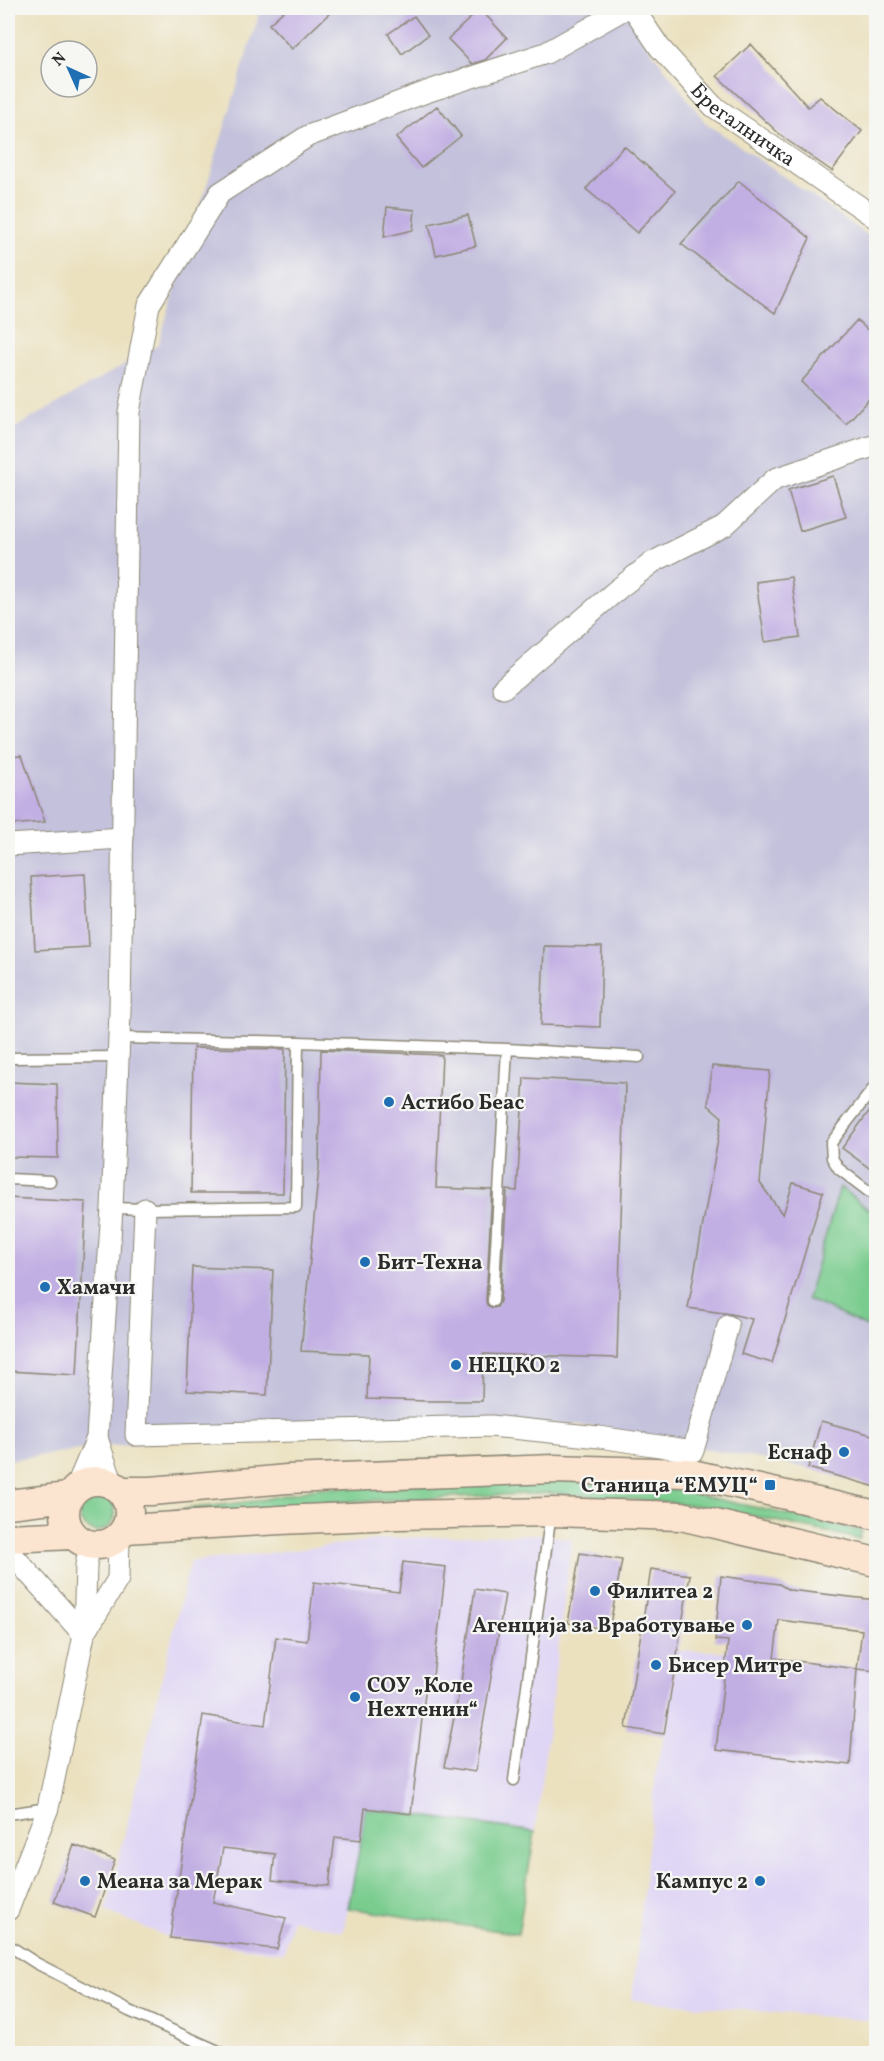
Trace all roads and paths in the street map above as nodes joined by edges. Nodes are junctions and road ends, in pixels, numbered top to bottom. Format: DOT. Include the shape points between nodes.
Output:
graph roads {
  1 [pos="626,8"];
  2 [pos="633,8"];
  3 [pos="876,218"];
  4 [pos="876,445"];
  5 [pos="503,688"];
  6 [pos="123,838"];
  7 [pos="8,845"];
  8 [pos="298,1042"];
  9 [pos="119,1048"];
  10 [pos="507,1049"];
  11 [pos="639,1057"];
  12 [pos="8,1058"];
  13 [pos="876,1085"];
  14 [pos="8,1179"];
  15 [pos="50,1181"];
  16 [pos="876,1197"];
  17 [pos="112,1208"];
  18 [pos="145,1209"];
  19 [pos="493,1301"];
  20 [pos="728,1326"];
  21 [pos="96,1438"];
  22 [pos="117,1488"];
  23 [pos="71,1494"];
  24 [pos="8,1504"];
  25 [pos="551,1512"];
  26 [pos="876,1515"];
  27 [pos="122,1533"];
  28 [pos="8,1538"];
  29 [pos="82,1540"];
  30 [pos="8,1550"];
  31 [pos="876,1562"];
  32 [pos="84,1635"];
  33 [pos="514,1780"];
  34 [pos="48,1808"];
  35 [pos="8,1814"];
  36 [pos="8,1910"];
  37 [pos="8,1945"];
  38 [pos="876,2051"];
  39 [pos="225,2054"];
  40 [pos="849,2054"];
  1 -- 6 [label="street" via="546,53 308,136 220,193 149,305 129,412"];
  2 -- 3 [label="street, Брегалничка" via="660,48 713,106"];
  4 -- 5 [label="street" via="775,479 724,526 653,562"];
  6 -- 7 [label="street"];
  6 -- 9 [label="street"];
  8 -- 9 [label="lane"];
  8 -- 10 [label="lane"];
  8 -- 18 [label="lane" via="296,1207"];
  9 -- 12 [label="lane"];
  9 -- 17 [label="street"];
  10 -- 11 [label="lane"];
  10 -- 19 [label="lane"];
  13 -- 16 [label="lane" via="831,1143 832,1158 839,1169"];
  14 -- 15 [label="lane"];
  17 -- 18 [label="lane"];
  17 -- 21 [label="street"];
  18 -- 20 [label="street" via="136,1436 491,1426 693,1451"];
  21 -- 22 [label="street"];
  21 -- 23 [label="street"];
  22 -- 23 [label="main road" via="93,1481"];
  22 -- 26 [label="main road" via="151,1491 287,1479 566,1469 687,1473"];
  22 -- 27 [label="main road" via="127,1500 129,1510"];
  23 -- 24 [label="main road"];
  23 -- 29 [label="main road" via="64,1517 67,1527"];
  25 -- 27 [label="main road" via="280,1520"];
  25 -- 31 [label="main road" via="681,1516"];
  25 -- 33 [label="lane"];
  27 -- 29 [label="main road" via="100,1546"];
  27 -- 32 [label="street" via="118,1579"];
  28 -- 29 [label="main road"];
  29 -- 32 [label="street" via="86,1565"];
  30 -- 32 [label="street"];
  32 -- 34 [label="street"];
  34 -- 35 [label="lane"];
  34 -- 36 [label="street"];
  37 -- 39 [label="lane" via="129,2011"];
  38 -- 40 [label="path"];
}
